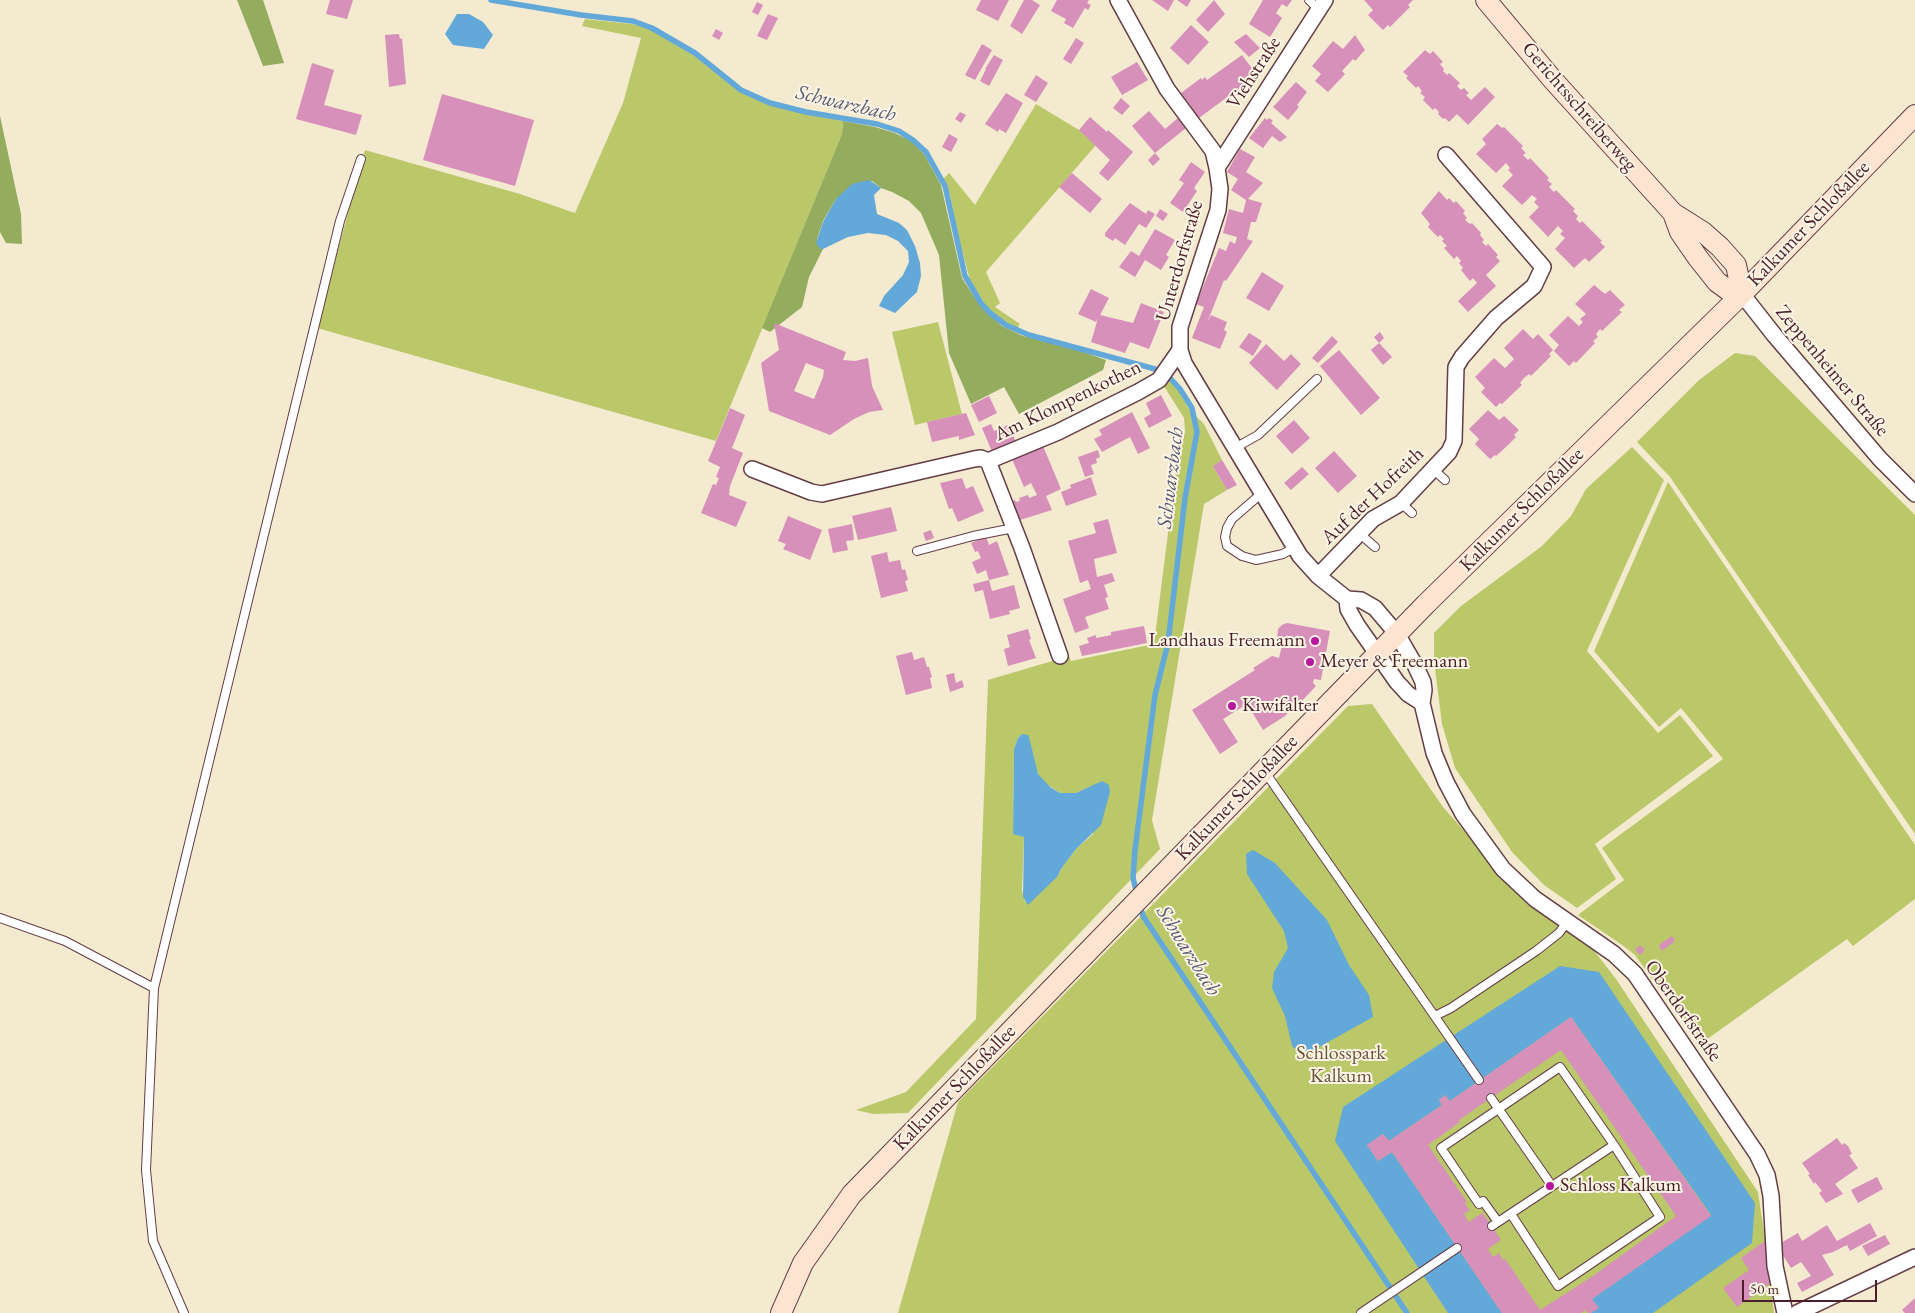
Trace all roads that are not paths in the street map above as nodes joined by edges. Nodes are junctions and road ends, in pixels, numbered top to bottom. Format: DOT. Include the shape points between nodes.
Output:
graph roads {
  1 [pos="1118,0"];
  2 [pos="1486,0"];
  3 [pos="1317,3"];
  4 [pos="1915,115"];
  5 [pos="1446,155"];
  6 [pos="361,159"];
  7 [pos="1218,168"];
  8 [pos="1742,294"];
  9 [pos="1180,350"];
  10 [pos="1317,379"];
  11 [pos="1235,448"];
  12 [pos="988,461"];
  13 [pos="752,469"];
  14 [pos="1433,469"];
  15 [pos="1445,480"];
  16 [pos="1262,494"];
  17 [pos="1915,494"];
  18 [pos="1014,528"];
  19 [pos="1359,533"];
  20 [pos="1295,547"];
  21 [pos="1374,547"];
  22 [pos="917,552"];
  23 [pos="1318,576"];
  24 [pos="1346,599"];
  25 [pos="1397,634"];
  26 [pos="1378,653"];
  27 [pos="1060,656"];
  28 [pos="1422,703"];
  29 [pos="1264,770"];
  30 [pos="0,918"];
  31 [pos="1567,922"];
  32 [pos="154,988"];
  33 [pos="1435,1016"];
  34 [pos="1479,1080"];
  35 [pos="1491,1098"];
  36 [pos="1498,1109"];
  37 [pos="1614,1145"];
  38 [pos="1552,1186"];
  39 [pos="1511,1214"];
  40 [pos="1457,1248"];
  41 [pos="1914,1261"];
  42 [pos="184,1313"];
  43 [pos="781,1313"];
  44 [pos="1361,1313"];
  45 [pos="1785,1313"];
  46 [pos="1797,1313"];
  1 -- 7 [label="street, Unterdorfstraße" via="1168,89 1213,151"];
  2 -- 8 [label="main road, Gerichtsschreiberweg" via="1673,214 1702,232 1726,253 1736,265"];
  3 -- 7 [label="street, Viehstraße"];
  4 -- 8 [label="main road, Kalkumer Schloßallee"];
  5 -- 14 [label="street, Auf der Hofreith" via="1543,267 1534,286 1496,318 1456,368 1454,441 1449,452"];
  6 -- 32 [label="lane" via="340,221"];
  7 -- 9 [label="street, Unterdorfstraße" via="1218,210 1180,327"];
  8 -- 17 [label="street, Zeppenheimer Straße" via="1880,459"];
  8 -- 25 [label="main road, Kalkumer Schloßallee"];
  9 -- 11 [label="street, Unterdorfstraße" via="1184,363"];
  9 -- 12 [label="street, Am Klompenkothen" via="1162,375 1138,392 1058,432"];
  10 -- 11 [label="lane" via="1258,435"];
  11 -- 16 [label="street, Unterdorfstraße"];
  12 -- 13 [label="street, Am Klompenkothen" via="974,459 822,494"];
  12 -- 18 [label="street, Am Klompenkothen"];
  14 -- 15 [label="lane"];
  14 -- 19 [label="street, Auf der Hofreith" via="1406,508 1373,519"];
  16 -- 20 [label="street, Unterdorfstraße"];
  16 -- 20 [label="lane" via="1232,519 1224,537 1228,546 1234,552 1256,560 1283,554"];
  18 -- 22 [label="lane"];
  18 -- 27 [label="street, Am Klompenkothen"];
  19 -- 21 [label="lane"];
  19 -- 23 [label="street, Auf der Hofreith"];
  20 -- 23 [label="street, Unterdorfstraße"];
  23 -- 24 [label="street, Unterdorfstraße"];
  24 -- 25 [label="street, Unterdorfstraße" via="1361,600 1375,608"];
  24 -- 26 [label="street, Unterdorfstraße" via="1357,625"];
  25 -- 26 [label="main road, Kalkumer Schloßallee"];
  25 -- 28 [label="street, Oberdorfstraße" via="1423,682"];
  26 -- 28 [label="street" via="1408,694"];
  26 -- 29 [label="main road, Kalkumer Schloßallee"];
  28 -- 31 [label="street, Oberdorfstraße" via="1434,752 1463,814 1503,869 1535,899"];
  29 -- 33 [label="lane"];
  29 -- 43 [label="main road, Kalkumer Schloßallee" via="852,1194 803,1263"];
  30 -- 32 [label="lane" via="65,941"];
  31 -- 33 [label="lane" via="1559,933 1536,951"];
  31 -- 45 [label="street, Oberdorfstraße" via="1614,954 1635,974 1756,1154 1767,1175 1771,1196 1775,1266"];
  32 -- 42 [label="lane" via="146,1170 153,1242"];
  33 -- 34 [label="lane"];
  35 -- 36 [label="lane"];
  36 -- 37 [label="lane" via="1560,1067"];
  36 -- 38 [label="lane"];
  36 -- 39 [label="lane" via="1442,1148 1479,1204 1483,1201 1495,1224"];
  37 -- 38 [label="lane"];
  37 -- 39 [label="lane" via="1660,1217 1587,1267 1558,1286"];
  38 -- 39 [label="lane"];
  40 -- 44 [label="lane"];
  41 -- 46 [label="street"];
}
